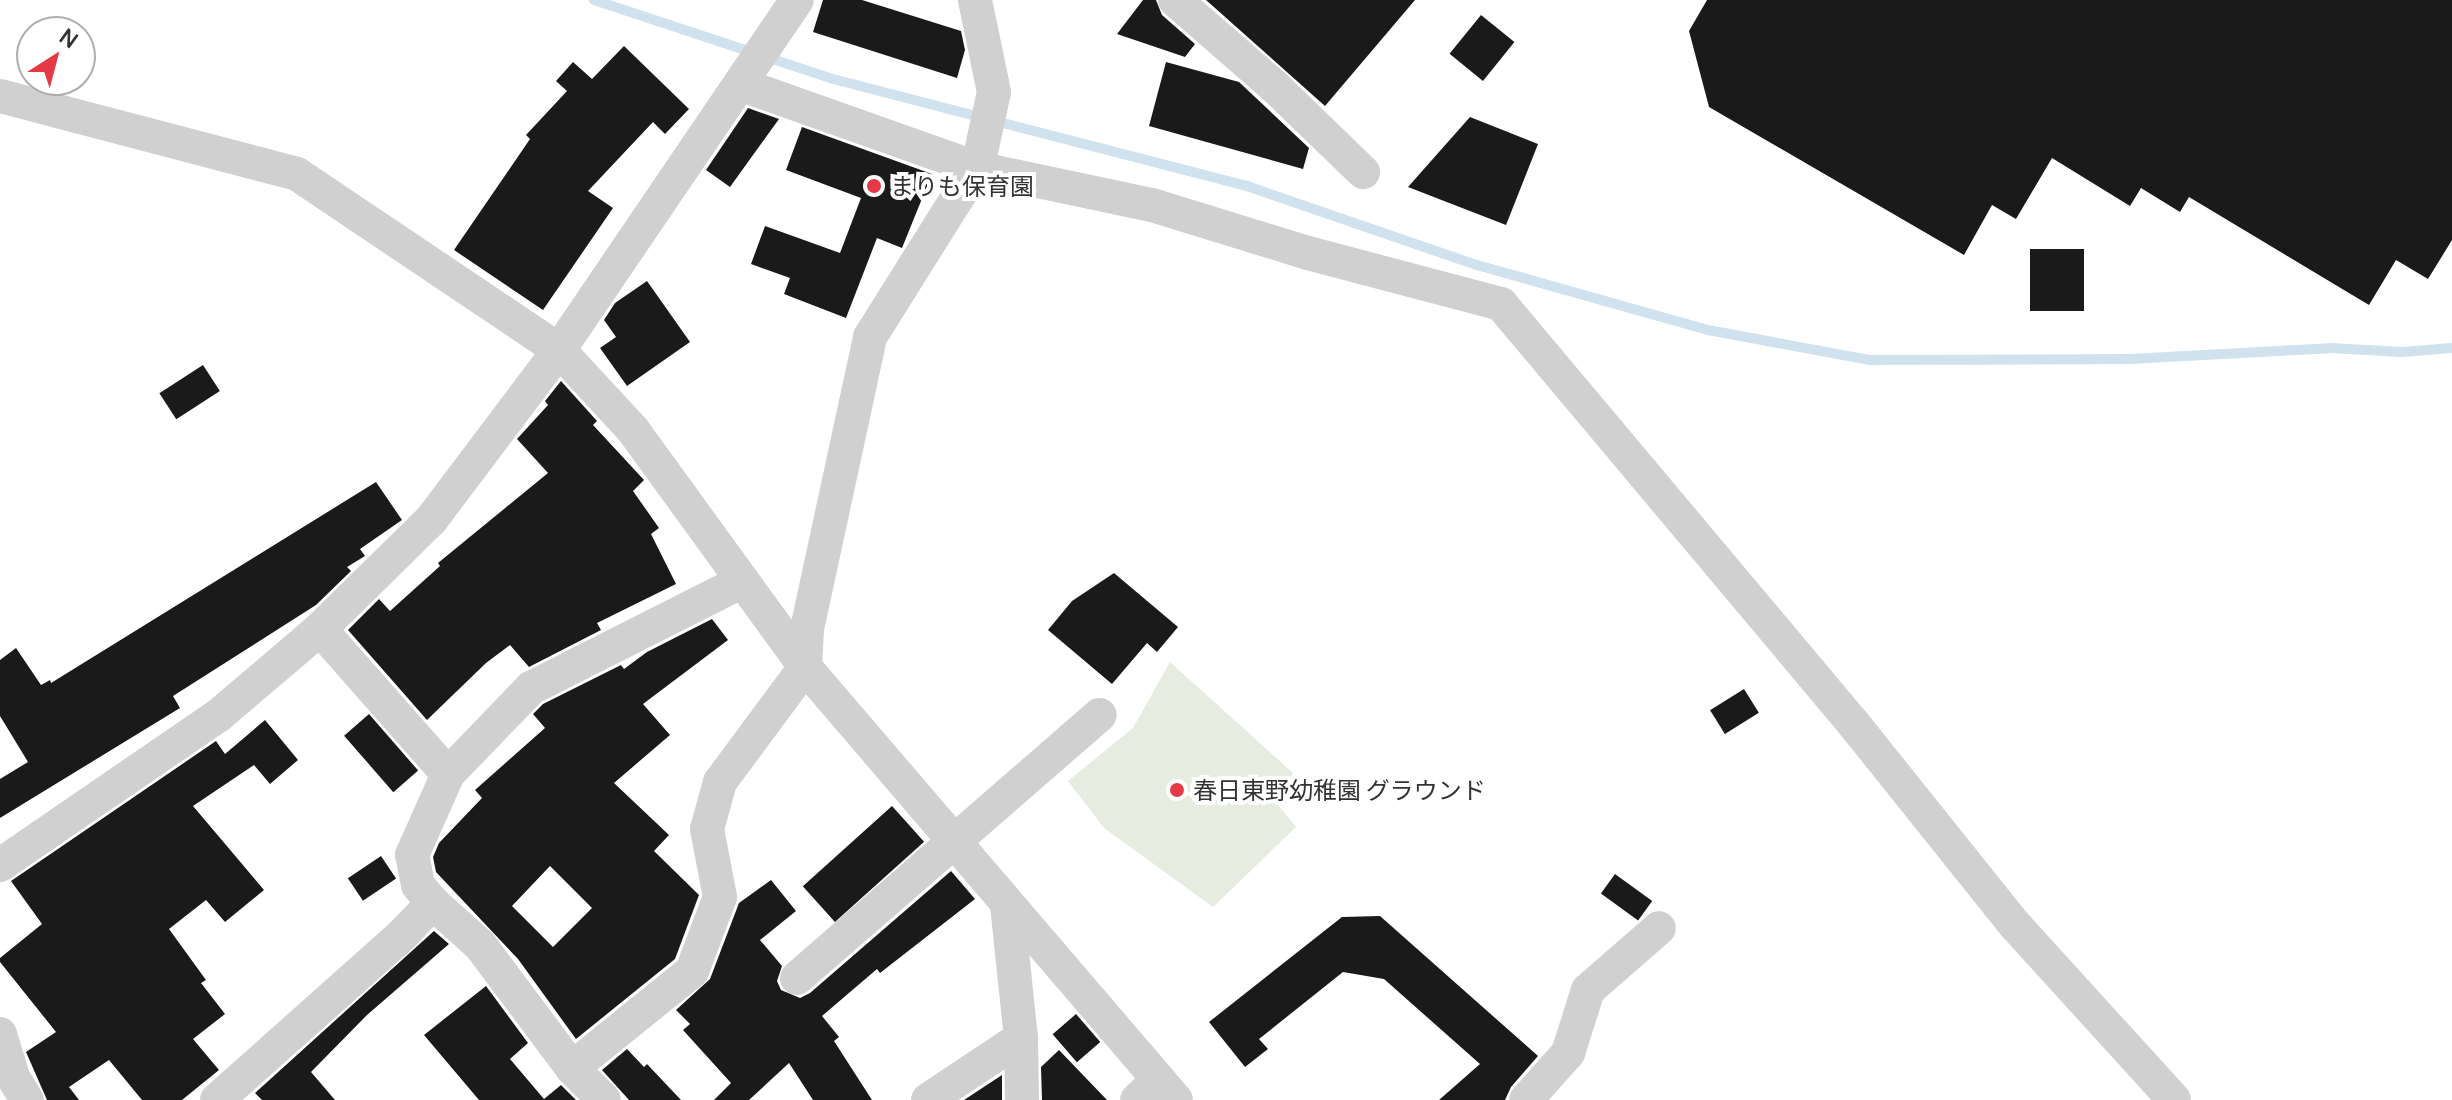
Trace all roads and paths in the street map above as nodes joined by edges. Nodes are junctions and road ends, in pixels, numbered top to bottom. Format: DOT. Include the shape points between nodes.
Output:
graph roads {
  1 [pos="797,0"];
  2 [pos="975,0"];
  3 [pos="1175,0"];
  4 [pos="746,79"];
  5 [pos="0,96"];
  6 [pos="978,160"];
  7 [pos="1363,172"];
  8 [pos="559,350"];
  9 [pos="741,582"];
  10 [pos="320,629"];
  11 [pos="805,667"];
  12 [pos="1100,715"];
  13 [pos="448,774"];
  14 [pos="954,842"];
  15 [pos="0,865"];
  16 [pos="433,903"];
  17 [pos="1007,905"];
  18 [pos="1659,928"];
  19 [pos="797,978"];
  20 [pos="0,1034"];
  21 [pos="1021,1038"];
  22 [pos="572,1068"];
  23 [pos="1157,1093"];
  24 [pos="27,1100"];
  25 [pos="217,1100"];
  26 [pos="604,1100"];
  27 [pos="928,1100"];
  28 [pos="1022,1100"];
  29 [pos="1526,1100"];
  30 [pos="2174,1100"];
  1 -- 4 [label="street"];
  2 -- 6 [label="street" via="994,92"];
  3 -- 7 [label="street"];
  4 -- 6 [label="street"];
  4 -- 8 [label="street"];
  5 -- 8 [label="street" via="297,174"];
  6 -- 11 [label="street" via="870,337 807,629"];
  6 -- 30 [label="street" via="1501,304 1853,723 2015,925"];
  8 -- 9 [label="street" via="633,430"];
  8 -- 10 [label="street" via="431,520"];
  9 -- 11 [label="street"];
  9 -- 13 [label="street" via="531,688"];
  10 -- 13 [label="street"];
  10 -- 15 [label="street" via="219,715"];
  11 -- 14 [label="street"];
  11 -- 22 [label="street" via="720,782 707,829 720,897 692,971"];
  12 -- 14 [label="street"];
  13 -- 16 [label="street" via="412,855 418,885"];
  14 -- 17 [label="street"];
  14 -- 19 [label="street"];
  16 -- 22 [label="street" via="480,945"];
  16 -- 25 [label="street"];
  17 -- 21 [label="street"];
  17 -- 23 [label="street"];
  18 -- 29 [label="street" via="1588,990 1568,1053"];
  20 -- 24 [label="street" via="13,1077"];
  21 -- 27 [label="street"];
  21 -- 28 [label="street"];
  22 -- 26 [label="street"];
}
